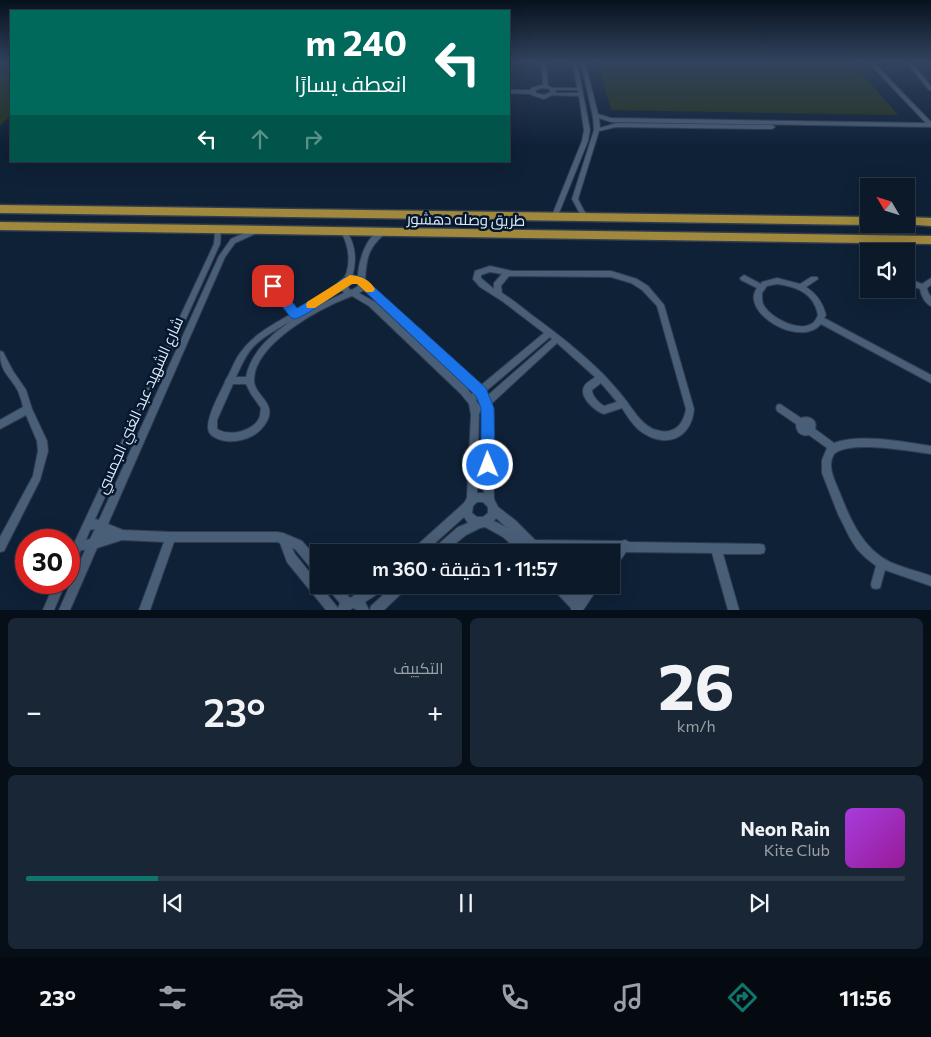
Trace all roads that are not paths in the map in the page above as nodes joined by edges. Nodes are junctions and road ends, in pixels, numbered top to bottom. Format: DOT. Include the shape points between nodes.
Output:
graph roads {
  1 [pos="590,90"];
  2 [pos="898,90"];
  3 [pos="904,90"];
  4 [pos="510,92"];
  5 [pos="532,92"];
  6 [pos="553,92"];
  7 [pos="580,92"];
  8 [pos="596,116"];
  9 [pos="931,118"];
  10 [pos="931,125"];
  11 [pos="587,126"];
  12 [pos="597,128"];
  13 [pos="931,130"];
  14 [pos="0,209"];
  15 [pos="554,218"];
  16 [pos="590,218"];
  17 [pos="827,220"];
  18 [pos="915,221"];
  19 [pos="860,222"];
  20 [pos="931,222"];
  21 [pos="0,226"];
  22 [pos="212,229"];
  23 [pos="258,230"];
  24 [pos="344,232"];
  25 [pos="383,232"];
  26 [pos="874,233"];
  27 [pos="838,238"];
  28 [pos="884,239"];
  29 [pos="931,240"];
  30 [pos="217,244"];
  31 [pos="228,245"];
  32 [pos="507,273"];
  33 [pos="744,278"];
  34 [pos="814,279"];
  35 [pos="274,281"];
  36 [pos="931,281"];
  37 [pos="345,283"];
  38 [pos="362,283"];
  39 [pos="915,284"];
  40 [pos="760,287"];
  41 [pos="801,287"];
  42 [pos="924,287"];
  43 [pos="352,293"];
  44 [pos="498,294"];
  45 [pos="931,303"];
  46 [pos="298,317"];
  47 [pos="821,320"];
  48 [pos="553,336"];
  49 [pos="0,354"];
  50 [pos="161,364"];
  51 [pos="173,364"];
  52 [pos="602,378"];
  53 [pos="931,379"];
  54 [pos="250,380"];
  55 [pos="229,381"];
  56 [pos="481,392"];
  57 [pos="471,400"];
  58 [pos="486,403"];
  59 [pos="623,404"];
  60 [pos="780,408"];
  61 [pos="28,409"];
  62 [pos="475,411"];
  63 [pos="0,425"];
  64 [pos="834,448"];
  65 [pos="931,450"];
  66 [pos="470,502"];
  67 [pos="491,505"];
  68 [pos="482,522"];
  69 [pos="87,526"];
  70 [pos="101,526"];
  71 [pos="123,535"];
  72 [pos="171,537"];
  73 [pos="283,538"];
  74 [pos="80,542"];
  75 [pos="93,544"];
  76 [pos="426,544"];
  77 [pos="447,544"];
  78 [pos="524,544"];
  79 [pos="528,544"];
  80 [pos="620,546"];
  81 [pos="625,546"];
  82 [pos="0,547"];
  83 [pos="716,548"];
  84 [pos="760,549"];
  85 [pos="620,552"];
  86 [pos="310,559"];
  87 [pos="882,563"];
  88 [pos="931,581"];
  89 [pos="876,584"];
  90 [pos="55,594"];
  91 [pos="339,594"];
  92 [pos="366,594"];
  93 [pos="392,594"];
  94 [pos="567,594"];
  95 [pos="588,594"];
  96 [pos="348,605"];
  97 [pos="579,605"];
  98 [pos="145,608"];
  99 [pos="48,610"];
  100 [pos="64,610"];
  101 [pos="333,610"];
  102 [pos="364,610"];
  103 [pos="375,610"];
  104 [pos="734,610"];
  1 -- 8 [label="street"];
  2 -- 10 [label="street"];
  3 -- 9 [label="street"];
  4 -- 5 [label="street"];
  5 -- 6 [label="street" via="541,97"];
  6 -- 7 [label="street"];
  7 -- 11 [label="street"];
  8 -- 10 [label="street" via="611,120"];
  8 -- 12 [label="street"];
  11 -- 12 [label="street"];
  11 -- 15 [label="street" via="585,141"];
  12 -- 13 [label="street" via="616,125"];
  12 -- 16 [label="street" via="575,200"];
  14 -- 15 [label="main road, طريق وصله دهشور"];
  15 -- 16 [label="main road, طريق وصله دهشور"];
  16 -- 17 [label="main road, طريق وصله دهشور"];
  17 -- 19 [label="main road, طريق وصله دهشور"];
  17 -- 27 [label="main road" via="839,229"];
  18 -- 20 [label="main road"];
  21 -- 22 [label="main road, طريق وصله دهشور"];
  22 -- 23 [label="main road, طريق وصله دهشور"];
  22 -- 30 [label="street" via="218,233"];
  23 -- 24 [label="main road, طريق وصله دهشور"];
  23 -- 31 [label="street"];
  24 -- 25 [label="main road, طريق وصله دهشور"];
  24 -- 37 [label="street" via="352,249 351,270"];
  25 -- 27 [label="main road, طريق وصله دهشور"];
  25 -- 38 [label="street" via="367,249"];
  26 -- 28 [label="main road"];
  27 -- 28 [label="main road, طريق وصله دهشور"];
  28 -- 29 [label="main road, طريق وصله دهشور"];
  30 -- 31 [label="street" via="224,241"];
  30 -- 50 [label="street, شارع الشهيد عبد الغني الجمسي"];
  31 -- 51 [label="street, شارع الشهيد عبد الغني الجمسي"];
  32 -- 44 [label="street" via="497,284"];
  32 -- 44 [label="street" via="485,269 477,276 480,282"];
  32 -- 59 [label="street" via="611,274 634,281 654,296 660,305 690,418 679,432 670,436 658,435 638,424"];
  33 -- 40 [label="street"];
  34 -- 41 [label="street"];
  35 -- 46 [label="street" via="273,288"];
  36 -- 42 [label="street"];
  37 -- 38 [label="street" via="353,279"];
  37 -- 43 [label="street" via="346,291"];
  37 -- 46 [label="street"];
  38 -- 43 [label="street" via="361,288"];
  38 -- 56 [label="street"];
  39 -- 42 [label="street"];
  40 -- 41 [label="street" via="777,281"];
  40 -- 47 [label="street" via="757,296 761,308 778,323 802,329 810,328"];
  41 -- 47 [label="street" via="819,303"];
  42 -- 45 [label="street"];
  43 -- 46 [label="street"];
  43 -- 57 [label="street" via="372,304"];
  44 -- 48 [label="street"];
  46 -- 54 [label="street" via="266,346 255,362"];
  46 -- 55 [label="street" via="251,344"];
  47 -- 53 [label="street"];
  48 -- 52 [label="street"];
  48 -- 56 [label="street"];
  48 -- 58 [label="street"];
  49 -- 61 [label="street" via="22,390"];
  50 -- 51 [label="street"];
  50 -- 69 [label="street, شارع الشهيد عبد الغني الجمسي"];
  51 -- 70 [label="street, شارع الشهيد عبد الغني الجمسي"];
  52 -- 59 [label="street"];
  52 -- 59 [label="street" via="588,388 588,395 604,410"];
  54 -- 55 [label="street"];
  54 -- 55 [label="street" via="265,407 264,420 246,434 221,436 213,431 213,420"];
  56 -- 57 [label="street"];
  56 -- 58 [label="street"];
  57 -- 62 [label="street"];
  58 -- 62 [label="street"];
  58 -- 67 [label="street"];
  60 -- 64 [label="street" via="800,422 802,428"];
  61 -- 63 [label="street"];
  61 -- 82 [label="street" via="42,441 41,464 31,492"];
  62 -- 66 [label="street"];
  64 -- 65 [label="street" via="842,444 868,443"];
  64 -- 87 [label="street" via="826,463 854,536"];
  66 -- 67 [label="street" via="482,497"];
  66 -- 68 [label="street" via="468,515"];
  66 -- 76 [label="street"];
  67 -- 68 [label="street" via="491,517"];
  67 -- 79 [label="street"];
  68 -- 77 [label="street" via="462,531"];
  68 -- 78 [label="street"];
  69 -- 70 [label="street"];
  69 -- 74 [label="street, شارع الشهيد عبد الغني الجمسي"];
  70 -- 71 [label="street"];
  70 -- 75 [label="street, شارع الشهيد عبد الغني الجمسي"];
  71 -- 72 [label="street"];
  71 -- 75 [label="street"];
  72 -- 73 [label="street" via="262,535"];
  72 -- 98 [label="street"];
  73 -- 86 [label="street" via="298,545"];
  73 -- 101 [label="street" via="291,558"];
  74 -- 75 [label="street" via="83,545"];
  75 -- 100 [label="street, شارع الشهيد عبد الغني الجمسي"];
  80 -- 81 [label="street"];
  81 -- 83 [label="street"];
  81 -- 85 [label="street"];
  83 -- 84 [label="street"];
  83 -- 104 [label="street"];
  87 -- 88 [label="street"];
  87 -- 89 [label="street"];
  90 -- 99 [label="street"];
  91 -- 96 [label="street"];
  92 -- 96 [label="street"];
  93 -- 103 [label="street"];
  94 -- 97 [label="street"];
  95 -- 97 [label="street"];
  96 -- 102 [label="street" via="361,605"];
}
